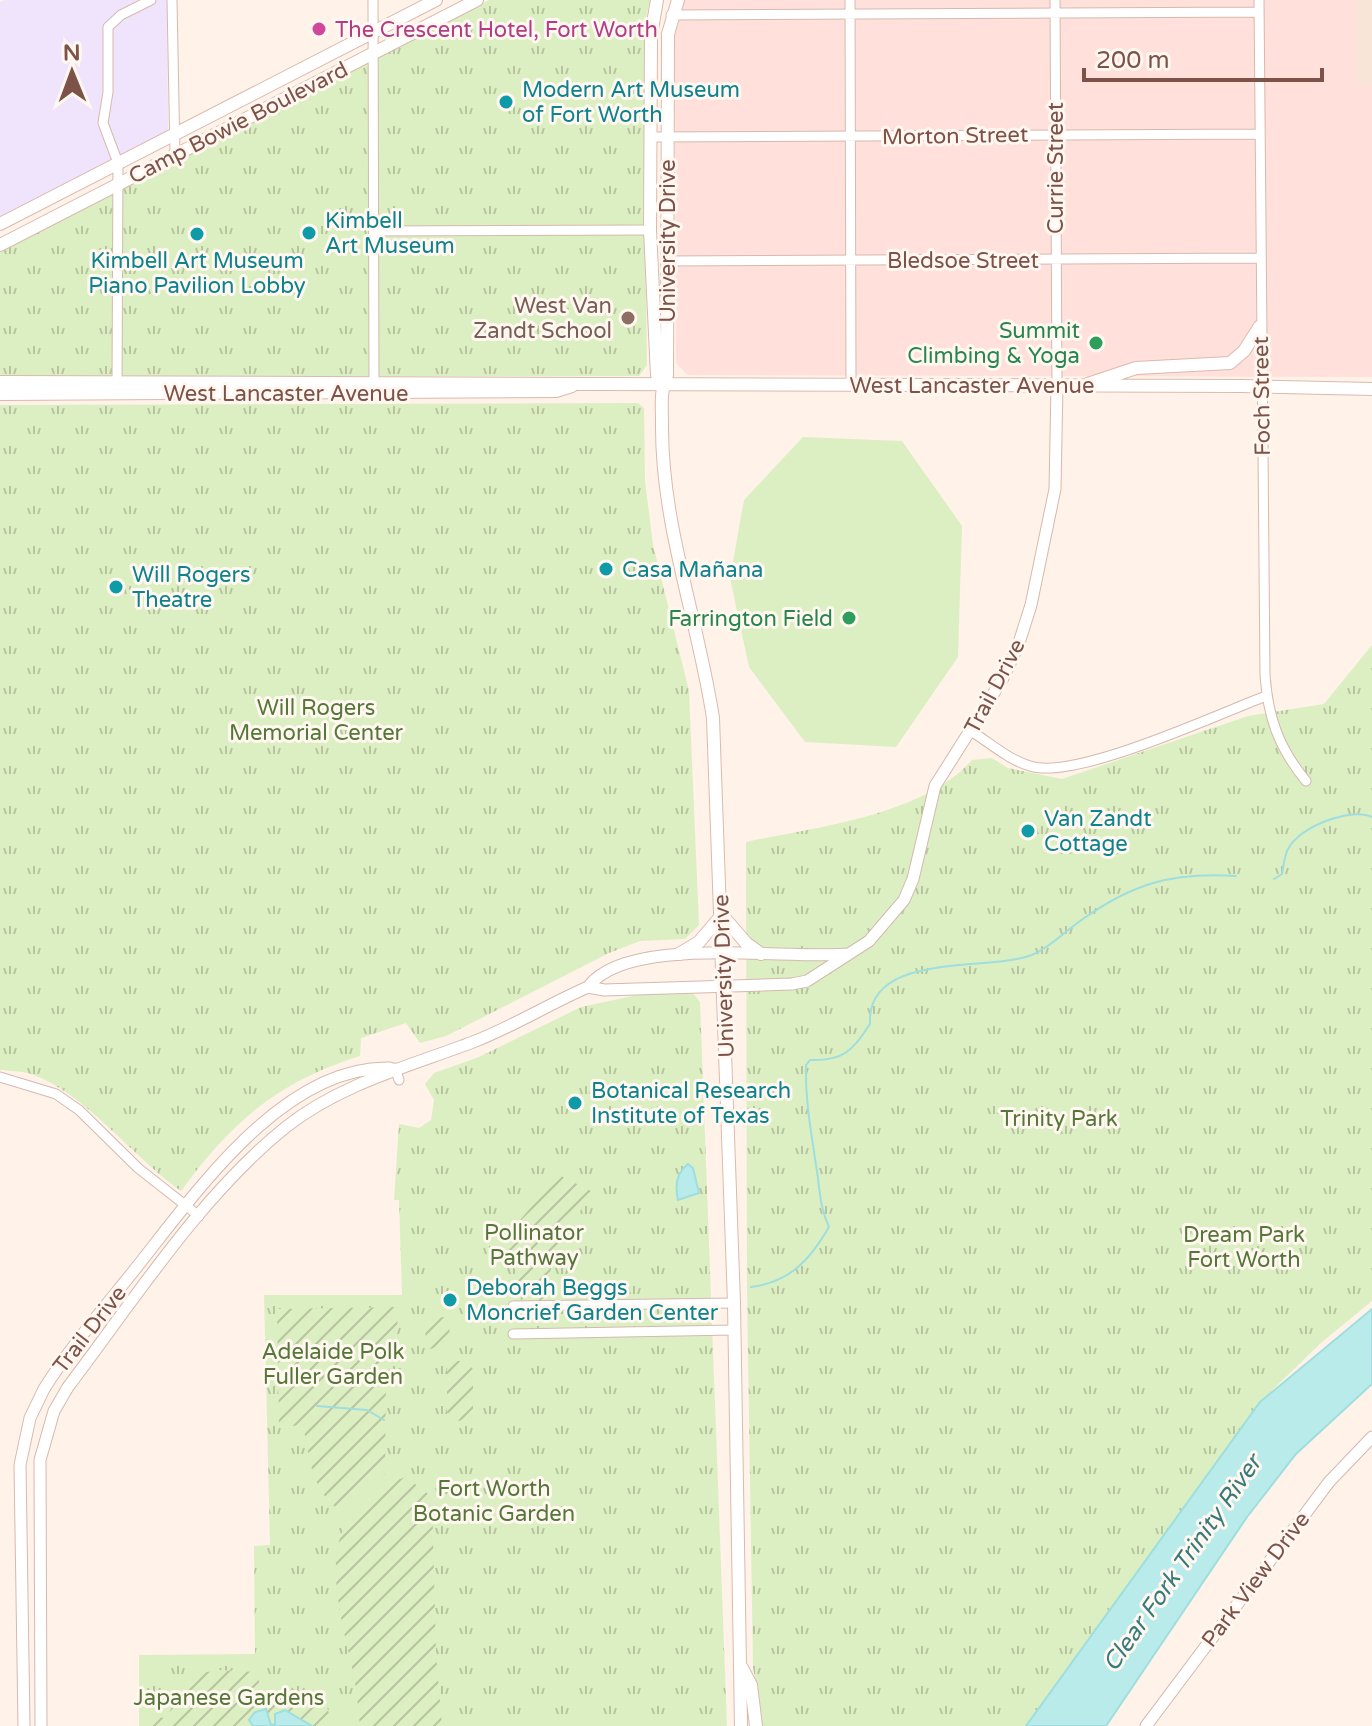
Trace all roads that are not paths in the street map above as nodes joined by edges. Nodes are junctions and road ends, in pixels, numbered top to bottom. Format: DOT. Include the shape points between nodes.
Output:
graph roads {
  1 [pos="151,0"];
  2 [pos="172,0"];
  3 [pos="373,0"];
  4 [pos="436,0"];
  5 [pos="477,0"];
  6 [pos="657,0"];
  7 [pos="678,0"];
  8 [pos="850,0"];
  9 [pos="1055,0"];
  10 [pos="1259,0"];
  11 [pos="1259,12"];
  12 [pos="1055,13"];
  13 [pos="850,14"];
  14 [pos="671,15"];
  15 [pos="374,32"];
  16 [pos="375,52"];
  17 [pos="246,97"];
  18 [pos="225,108"];
  19 [pos="254,115"];
  20 [pos="233,125"];
  21 [pos="1260,134"];
  22 [pos="172,135"];
  23 [pos="1055,135"];
  24 [pos="850,136"];
  25 [pos="651,137"];
  26 [pos="667,137"];
  27 [pos="175,155"];
  28 [pos="118,163"];
  29 [pos="118,184"];
  30 [pos="0,224"];
  31 [pos="650,230"];
  32 [pos="374,231"];
  33 [pos="0,245"];
  34 [pos="1259,258"];
  35 [pos="1055,259"];
  36 [pos="851,260"];
  37 [pos="667,261"];
  38 [pos="1260,326"];
  39 [pos="0,382"];
  40 [pos="851,384"];
  41 [pos="1057,385"];
  42 [pos="1085,385"];
  43 [pos="374,386"];
  44 [pos="662,386"];
  45 [pos="117,388"];
  46 [pos="1372,389"];
  47 [pos="0,394"];
  48 [pos="1266,696"];
  49 [pos="971,731"];
  50 [pos="1306,781"];
  51 [pos="722,915"];
  52 [pos="679,954"];
  53 [pos="722,954"];
  54 [pos="761,954"];
  55 [pos="849,954"];
  56 [pos="723,984"];
  57 [pos="588,987"];
  58 [pos="397,1074"];
  59 [pos="0,1077"];
  60 [pos="185,1206"];
  61 [pos="199,1216"];
  62 [pos="734,1303"];
  63 [pos="513,1306"];
  64 [pos="734,1330"];
  65 [pos="513,1334"];
  66 [pos="1372,1437"];
  67 [pos="40,1485"];
  68 [pos="21,1486"];
  69 [pos="742,1668"];
  70 [pos="24,1726"];
  71 [pos="41,1726"];
  72 [pos="741,1726"];
  73 [pos="756,1726"];
  74 [pos="1146,1726"];
  1 -- 28 [label="street" via="110,22 103,123"];
  2 -- 22 [label="street"];
  3 -- 15 [label="street"];
  4 -- 15 [label="main road, Camp Bowie Boulevard"];
  5 -- 16 [label="main road, Camp Bowie Boulevard"];
  6 -- 25 [label="main road, University Drive" via="651,35"];
  7 -- 14 [label="main road, University Drive"];
  8 -- 13 [label="street"];
  9 -- 12 [label="street, Currie Street"];
  10 -- 11 [label="street, Foch Street"];
  11 -- 12 [label="street"];
  11 -- 21 [label="street, Foch Street"];
  12 -- 13 [label="street"];
  12 -- 23 [label="street, Currie Street"];
  13 -- 14 [label="street"];
  13 -- 24 [label="street"];
  14 -- 26 [label="main road, University Drive"];
  15 -- 16 [label="street"];
  15 -- 17 [label="main road, Camp Bowie Boulevard"];
  16 -- 19 [label="main road, Camp Bowie Boulevard"];
  16 -- 32 [label="street"];
  17 -- 18 [label="main road, Camp Bowie Boulevard"];
  17 -- 19 [label="main road"];
  18 -- 20 [label="main road"];
  18 -- 22 [label="main road, Camp Bowie Boulevard"];
  19 -- 20 [label="main road, Camp Bowie Boulevard"];
  20 -- 27 [label="main road, Camp Bowie Boulevard"];
  21 -- 23 [label="street, Morton Street"];
  21 -- 34 [label="street, Foch Street"];
  22 -- 27 [label="street"];
  22 -- 28 [label="main road, Camp Bowie Boulevard"];
  23 -- 24 [label="street, Morton Street"];
  23 -- 35 [label="street, Currie Street"];
  24 -- 26 [label="street, Morton Street"];
  24 -- 36 [label="street"];
  25 -- 26 [label="street, Morton Street"];
  25 -- 31 [label="main road, University Drive"];
  26 -- 37 [label="main road, University Drive"];
  27 -- 29 [label="main road, Camp Bowie Boulevard"];
  28 -- 29 [label="street"];
  28 -- 30 [label="main road, Camp Bowie Boulevard"];
  29 -- 33 [label="main road, Camp Bowie Boulevard"];
  29 -- 45 [label="street"];
  31 -- 32 [label="street"];
  31 -- 37 [label="main road"];
  31 -- 44 [label="main road, University Drive" via="657,375"];
  32 -- 43 [label="street"];
  34 -- 35 [label="street, Bledsoe Street"];
  34 -- 38 [label="street, Foch Street"];
  35 -- 36 [label="street, Bledsoe Street"];
  35 -- 41 [label="street, Currie Street"];
  36 -- 37 [label="street, Bledsoe Street"];
  36 -- 40 [label="street"];
  37 -- 44 [label="main road, University Drive" via="667,375"];
  38 -- 42 [label="main road" via="1230,363 1136,368"];
  38 -- 48 [label="street, Foch Street"];
  39 -- 45 [label="main road, West Lancaster Avenue"];
  40 -- 41 [label="main road, West Lancaster Avenue"];
  40 -- 44 [label="main road, West Lancaster Avenue"];
  41 -- 42 [label="main road, West Lancaster Avenue"];
  41 -- 49 [label="street, Trail Drive" via="1055,489 1031,605 1018,646"];
  42 -- 46 [label="main road, West Lancaster Avenue, bridge"];
  43 -- 44 [label="main road, West Lancaster Avenue" via="515,381"];
  43 -- 45 [label="main road, West Lancaster Avenue"];
  44 -- 51 [label="main road, University Drive" via="665,488 713,718"];
  45 -- 47 [label="main road, West Lancaster Avenue"];
  48 -- 49 [label="street" via="1107,756 1056,768 1028,766"];
  48 -- 50 [label="street, Foch Street" via="1281,748"];
  49 -- 55 [label="street, Trail Drive" via="935,786 904,900 879,931"];
  51 -- 52 [label="main road" via="699,942"];
  51 -- 53 [label="main road, University Drive"];
  51 -- 54 [label="main road"];
  52 -- 53 [label="street, Trail Drive"];
  52 -- 57 [label="street, Trail Drive" via="597,974"];
  53 -- 54 [label="street, Trail Drive"];
  53 -- 56 [label="main road, University Drive"];
  54 -- 55 [label="street, Trail Drive"];
  55 -- 56 [label="street, Trail Drive" via="807,981"];
  56 -- 57 [label="street, Trail Drive"];
  56 -- 62 [label="main road, University Drive"];
  57 -- 58 [label="street, Trail Drive"];
  58 -- 60 [label="street, Trail Drive" via="329,1082 292,1101 237,1146"];
  58 -- 61 [label="street, Trail Drive" via="288,1125"];
  59 -- 60 [label="street" via="56,1094 79,1110"];
  60 -- 61 [label="street"];
  60 -- 68 [label="street, Trail Drive" via="44,1389 30,1418"];
  61 -- 67 [label="street, Trail Drive" via="68,1387 54,1411 40,1460"];
  62 -- 63 [label="street"];
  62 -- 64 [label="main road, University Drive"];
  64 -- 65 [label="street"];
  64 -- 69 [label="main road, University Drive"];
  66 -- 74 [label="street, Park View Drive" via="1329,1482"];
  67 -- 68 [label="street"];
  67 -- 71 [label="street, Trail Drive"];
  68 -- 70 [label="street, Trail Drive"];
  69 -- 72 [label="main road, University Drive"];
  69 -- 73 [label="main road, University Drive" via="751,1685"];
}
